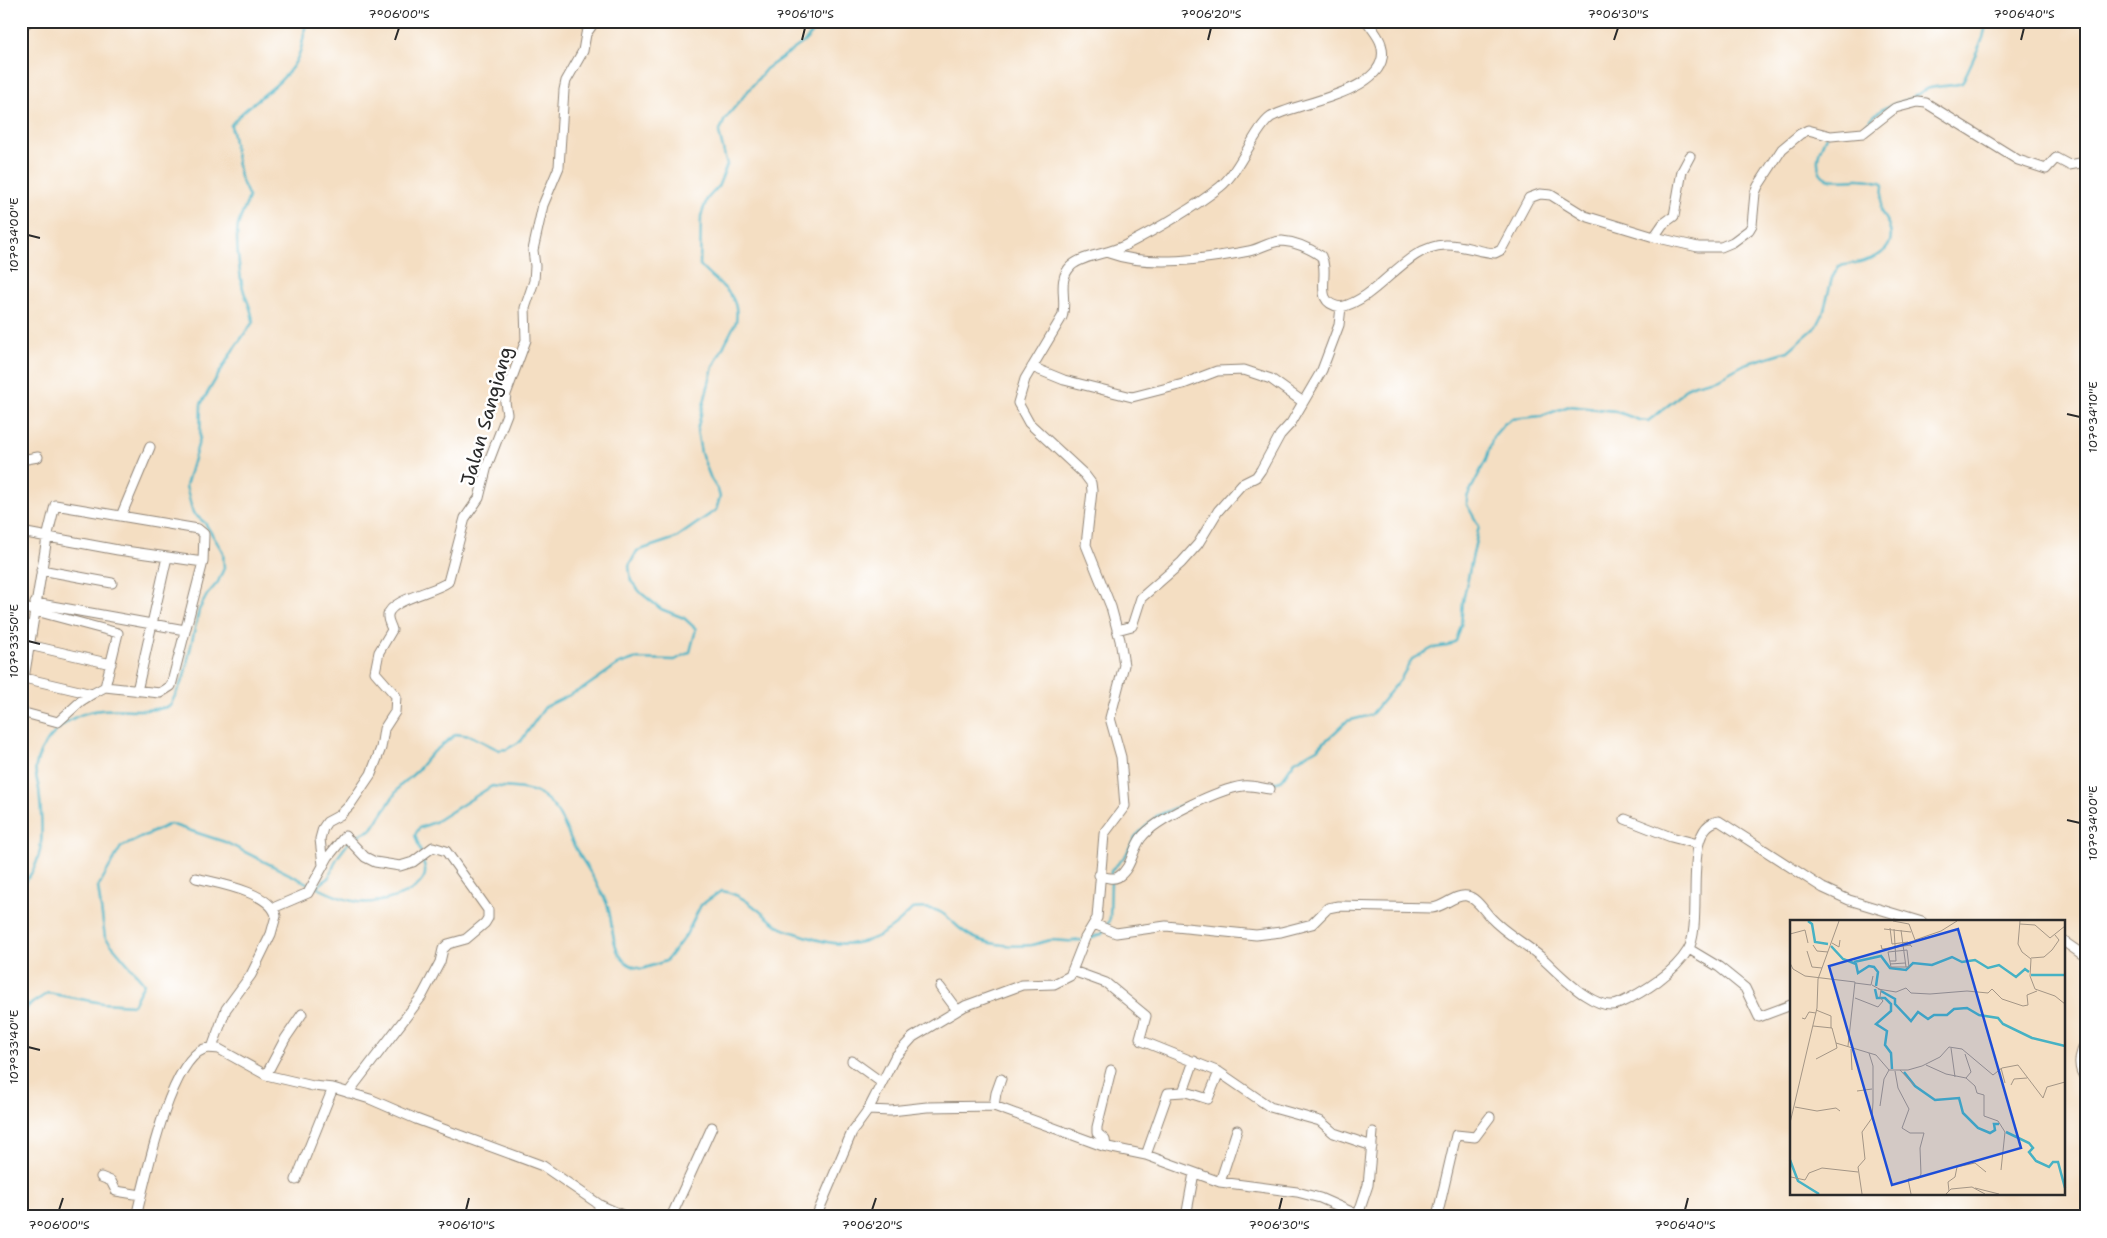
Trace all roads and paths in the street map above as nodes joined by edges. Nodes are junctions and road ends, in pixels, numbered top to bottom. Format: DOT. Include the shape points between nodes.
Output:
graph roads {
  1 [pos="29,21"];
  2 [pos="595,21"];
  3 [pos="1367,21"];
  4 [pos="21,27"];
  5 [pos="1690,156"];
  6 [pos="2086,162"];
  7 [pos="1654,237"];
  8 [pos="1109,252"];
  9 [pos="1341,307"];
  10 [pos="1032,367"];
  11 [pos="1303,402"];
  12 [pos="150,447"];
  13 [pos="38,457"];
  14 [pos="21,460"];
  15 [pos="120,516"];
  16 [pos="21,532"];
  17 [pos="47,538"];
  18 [pos="168,557"];
  19 [pos="203,562"];
  20 [pos="41,570"];
  21 [pos="112,583"];
  22 [pos="21,607"];
  23 [pos="35,607"];
  24 [pos="153,625"];
  25 [pos="185,630"];
  26 [pos="1117,630"];
  27 [pos="29,645"];
  28 [pos="111,664"];
  29 [pos="22,682"];
  30 [pos="105,687"];
  31 [pos="137,691"];
  32 [pos="92,694"];
  33 [pos="21,712"];
  34 [pos="1270,790"];
  35 [pos="1625,819"];
  36 [pos="1698,844"];
  37 [pos="323,865"];
  38 [pos="1106,877"];
  39 [pos="196,878"];
  40 [pos="273,908"];
  41 [pos="1915,920"];
  42 [pos="1097,925"];
  43 [pos="2064,942"];
  44 [pos="1689,949"];
  45 [pos="2086,957"];
  46 [pos="1073,971"];
  47 [pos="940,987"];
  48 [pos="1790,1005"];
  49 [pos="957,1010"];
  50 [pos="302,1014"];
  51 [pos="2086,1041"];
  52 [pos="212,1048"];
  53 [pos="1194,1061"];
  54 [pos="852,1062"];
  55 [pos="1111,1070"];
  56 [pos="1219,1072"];
  57 [pos="266,1075"];
  58 [pos="1001,1079"];
  59 [pos="2086,1079"];
  60 [pos="881,1082"];
  61 [pos="333,1088"];
  62 [pos="1183,1091"];
  63 [pos="348,1093"];
  64 [pos="994,1106"];
  65 [pos="868,1110"];
  66 [pos="1490,1117"];
  67 [pos="712,1127"];
  68 [pos="1237,1130"];
  69 [pos="1373,1132"];
  70 [pos="1106,1146"];
  71 [pos="1372,1146"];
  72 [pos="1146,1155"];
  73 [pos="1194,1173"];
  74 [pos="101,1177"];
  75 [pos="296,1180"];
  76 [pos="1220,1182"];
  77 [pos="141,1195"];
  78 [pos="600,1205"];
  79 [pos="1361,1216"];
  80 [pos="136,1217"];
  81 [pos="596,1217"];
  82 [pos="627,1217"];
  83 [pos="671,1217"];
  84 [pos="816,1217"];
  85 [pos="1186,1217"];
  86 [pos="1437,1217"];
  1 -- 4 [label="street"];
  2 -- 37 [label="street, Jalan Sangiang" via="566,81 559,167 543,205 533,250 534,281 525,308 526,340 506,394 507,414 487,466 479,498 465,518 448,582 398,603 390,610 388,619 392,630 379,652 375,672 396,696 395,712 384,729 381,748 364,785 350,805 324,825 320,839"];
  3 -- 8 [label="street" via="1381,43 1382,54 1375,70 1364,81 1336,96 1270,118 1221,186 1188,210"];
  5 -- 7 [label="street" via="1682,171 1674,216"];
  6 -- 7 [label="street" via="2069,165 2056,158 2046,169 2032,166 1926,103 1918,102 1895,108 1863,133 1831,136 1808,130 1800,134 1772,162 1755,194 1752,225 1733,242 1704,248"];
  7 -- 9 [label="street" via="1585,216 1551,195 1540,194 1529,198 1501,250 1495,253 1446,245 1432,247 1412,258 1367,296"];
  8 -- 9 [label="street" via="1140,261 1216,257 1280,241 1300,244 1321,256 1323,298 1327,303"];
  8 -- 10 [label="street" via="1081,261 1067,272 1062,286 1062,317"];
  9 -- 11 [label="street" via="1339,325 1322,370"];
  10 -- 11 [label="street" via="1064,380 1132,396 1183,384 1217,371 1244,370 1271,379"];
  10 -- 26 [label="street" via="1020,394 1019,407 1028,423 1091,483 1086,545"];
  11 -- 26 [label="street" via="1291,423 1280,434 1259,474 1242,484 1218,511 1198,544 1141,598 1132,626"];
  12 -- 15 [label="street"];
  13 -- 14 [label="street"];
  15 -- 17 [label="street" via="55,505"];
  15 -- 19 [label="street" via="198,529 204,534"];
  16 -- 17 [label="street"];
  17 -- 18 [label="street"];
  17 -- 20 [label="street"];
  18 -- 19 [label="street"];
  18 -- 24 [label="street"];
  19 -- 25 [label="street"];
  20 -- 21 [label="street"];
  20 -- 23 [label="street"];
  22 -- 23 [label="street"];
  23 -- 24 [label="street"];
  23 -- 27 [label="street"];
  23 -- 28 [label="street" via="118,633"];
  24 -- 25 [label="street"];
  24 -- 31 [label="street"];
  25 -- 31 [label="street" via="171,686 160,693"];
  26 -- 38 [label="street" via="1124,665 1110,718 1121,757 1125,806 1104,834"];
  27 -- 28 [label="street"];
  27 -- 29 [label="street"];
  28 -- 30 [label="street"];
  29 -- 32 [label="street"];
  30 -- 31 [label="street"];
  30 -- 32 [label="street"];
  32 -- 33 [label="street" via="80,700 58,722"];
  34 -- 38 [label="street" via="1245,785 1232,788 1169,815 1140,838 1128,867"];
  35 -- 36 [label="street"];
  36 -- 41 [label="street" via="1706,827 1719,821 1823,888 1849,900"];
  36 -- 44 [label="street" via="1694,923"];
  37 -- 40 [label="street" via="308,893"];
  37 -- 63 [label="street" via="348,839 365,858 400,866 413,862 433,847 441,848 452,858 489,914 466,940 448,944 443,949 440,962 422,996"];
  38 -- 42 [label="street"];
  39 -- 40 [label="street" via="244,891"];
  40 -- 52 [label="street" via="276,916 272,934 251,975 226,1009"];
  42 -- 44 [label="street" via="1116,933 1166,926 1246,934 1273,933 1312,924 1328,908 1338,906 1432,908 1466,896 1474,899 1492,919 1543,958 1568,984 1612,1005 1656,982"];
  42 -- 46 [label="street" via="1084,938"];
  43 -- 45 [label="street"];
  44 -- 48 [label="street" via="1742,985 1759,1017"];
  46 -- 49 [label="street" via="1054,984 1022,985"];
  46 -- 53 [label="street" via="1106,983 1146,1016 1141,1040"];
  47 -- 49 [label="street"];
  49 -- 60 [label="street" via="908,1042 894,1057"];
  50 -- 57 [label="street"];
  51 -- 59 [label="street" via="2080,1061 2080,1070"];
  52 -- 57 [label="street"];
  52 -- 77 [label="street" via="194,1056 176,1081"];
  53 -- 56 [label="street"];
  53 -- 62 [label="street"];
  54 -- 60 [label="street"];
  55 -- 70 [label="street" via="1097,1126 1097,1133 1105,1140"];
  56 -- 62 [label="street" via="1208,1099"];
  56 -- 71 [label="street" via="1270,1107 1320,1121 1334,1133"];
  57 -- 61 [label="street"];
  58 -- 64 [label="street"];
  60 -- 65 [label="street"];
  61 -- 63 [label="street"];
  61 -- 75 [label="street"];
  62 -- 72 [label="street" via="1168,1093"];
  63 -- 78 [label="street" via="543,1166"];
  64 -- 65 [label="street" via="927,1107 891,1112"];
  64 -- 70 [label="street"];
  65 -- 84 [label="street" via="841,1154"];
  66 -- 86 [label="street" via="1475,1137 1456,1134"];
  67 -- 83 [label="street"];
  68 -- 76 [label="street"];
  69 -- 71 [label="street"];
  70 -- 72 [label="street"];
  71 -- 79 [label="street"];
  72 -- 73 [label="street"];
  73 -- 76 [label="street"];
  73 -- 85 [label="street"];
  74 -- 77 [label="street" via="111,1181 116,1191"];
  76 -- 79 [label="street" via="1297,1192"];
  77 -- 80 [label="street"];
  78 -- 81 [label="street"];
  78 -- 82 [label="street"];
}
